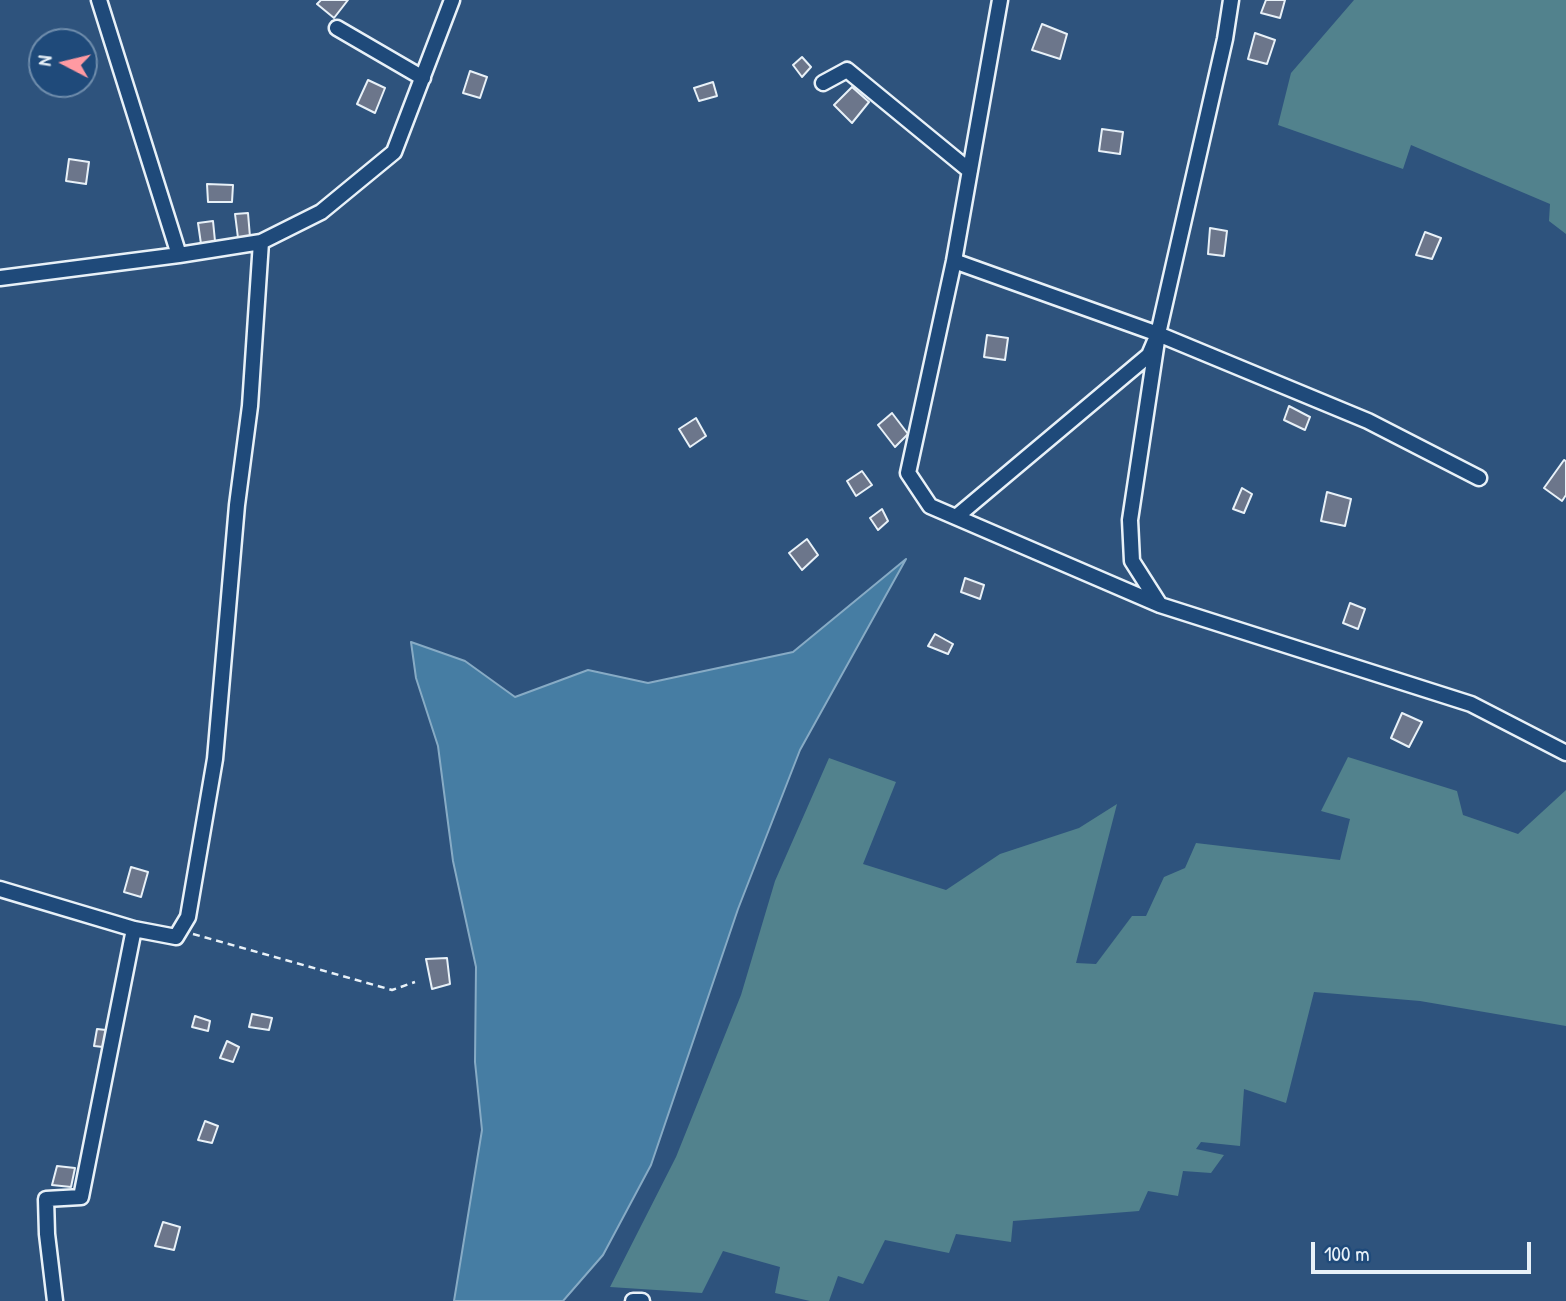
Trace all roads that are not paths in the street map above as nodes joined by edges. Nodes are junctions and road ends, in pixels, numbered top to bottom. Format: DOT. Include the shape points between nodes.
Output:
graph roads {
  1 [pos="99,0"];
  2 [pos="452,0"];
  3 [pos="1000,0"];
  4 [pos="1231,0"];
  5 [pos="337,28"];
  6 [pos="423,78"];
  7 [pos="823,83"];
  8 [pos="970,171"];
  9 [pos="261,242"];
  10 [pos="179,255"];
  11 [pos="954,261"];
  12 [pos="0,278"];
  13 [pos="1158,334"];
  14 [pos="1479,478"];
  15 [pos="956,517"];
  16 [pos="1160,604"];
  17 [pos="1566,753"];
  18 [pos="0,889"];
  19 [pos="134,929"];
  20 [pos="55,1301"];
  21 [pos="633,1301"];
  22 [pos="642,1301"];
  1 -- 10 [label="street"];
  2 -- 6 [label="street"];
  3 -- 8 [label="street"];
  4 -- 13 [label="street"];
  5 -- 6 [label="street"];
  6 -- 9 [label="street" via="394,152 321,212"];
  7 -- 8 [label="street" via="847,70"];
  8 -- 11 [label="street"];
  9 -- 10 [label="street"];
  9 -- 19 [label="street" via="250,406 215,759 188,917 176,937"];
  10 -- 12 [label="street"];
  11 -- 13 [label="street"];
  11 -- 15 [label="street" via="908,473 930,506"];
  13 -- 14 [label="street" via="1368,421"];
  13 -- 15 [label="street" via="1149,355"];
  13 -- 16 [label="street" via="1130,520 1132,561"];
  15 -- 16 [label="street"];
  16 -- 17 [label="street" via="1471,704"];
  18 -- 19 [label="street"];
  19 -- 20 [label="street" via="81,1196 46,1199"];
  21 -- 22 [label="street"];
}
